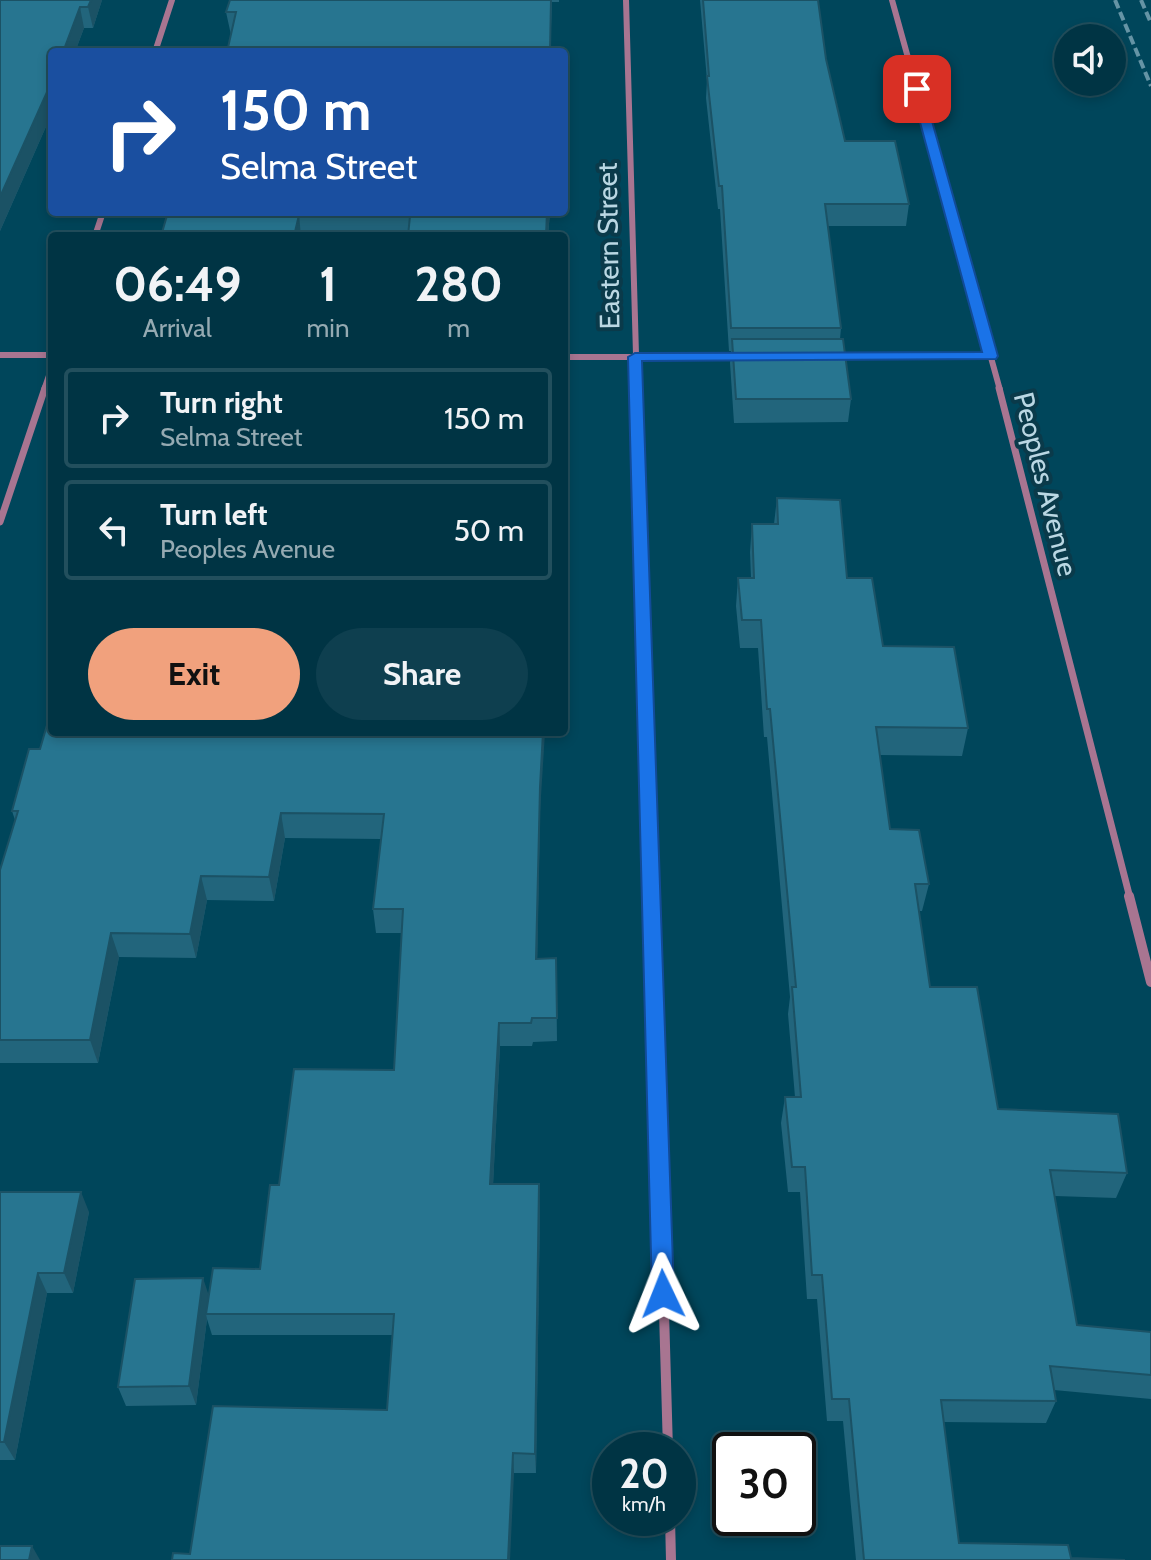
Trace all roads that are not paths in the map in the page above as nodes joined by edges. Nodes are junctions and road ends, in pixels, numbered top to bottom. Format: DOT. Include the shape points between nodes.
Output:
graph roads {
  1 [pos="172,0"];
  2 [pos="626,0"];
  3 [pos="892,0"];
  4 [pos="156,48"];
  5 [pos="0,355"];
  6 [pos="48,355"];
  7 [pos="991,356"];
  8 [pos="568,357"];
  9 [pos="635,357"];
  10 [pos="743,357"];
  11 [pos="821,357"];
  12 [pos="48,379"];
  13 [pos="0,522"];
  14 [pos="1151,982"];
  15 [pos="667,1432"];
  16 [pos="670,1536"];
  17 [pos="671,1560"];
  1 -- 4 [label="street"];
  2 -- 9 [label="street, Eastern Street"];
  3 -- 7 [label="street, Peoples Avenue"];
  5 -- 6 [label="street"];
  7 -- 11 [label="street"];
  7 -- 14 [label="street, Peoples Avenue"];
  8 -- 9 [label="street"];
  9 -- 10 [label="street"];
  9 -- 15 [label="street, Eastern Street"];
  12 -- 13 [label="street"];
  16 -- 17 [label="street"];
}
